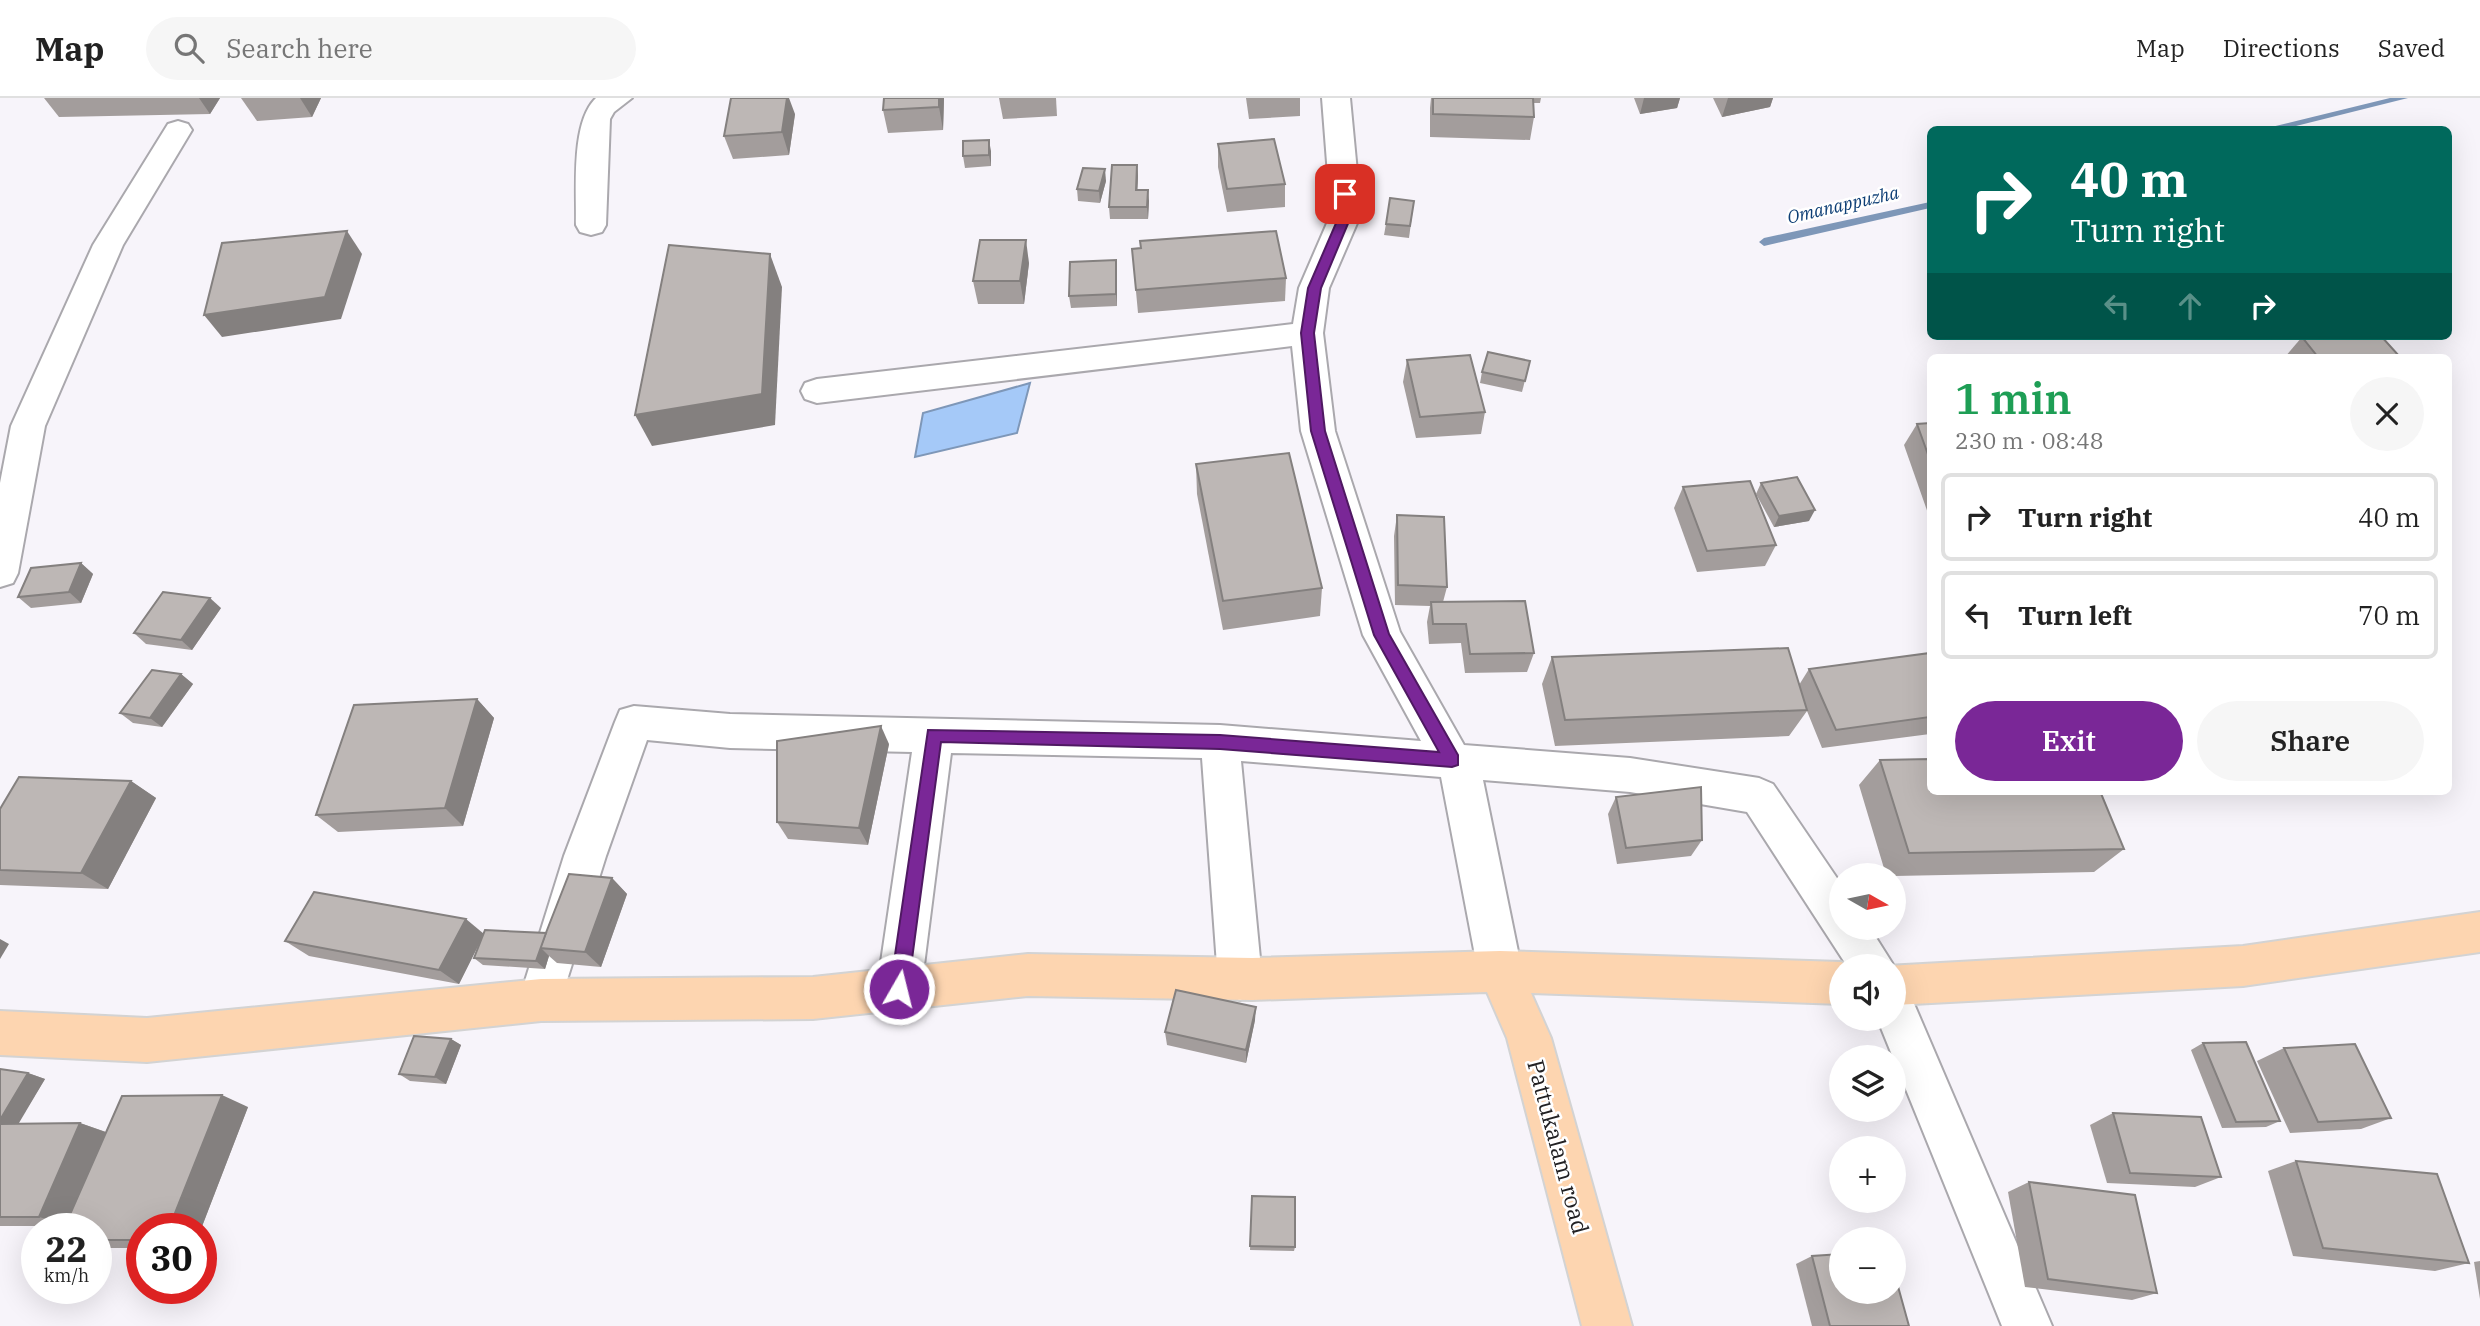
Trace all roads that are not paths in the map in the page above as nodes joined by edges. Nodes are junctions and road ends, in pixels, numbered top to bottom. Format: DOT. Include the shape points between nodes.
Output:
graph roads {
  1 [pos="618,98"];
  2 [pos="1336,98"];
  3 [pos="178,130"];
  4 [pos="591,225"];
  5 [pos="1307,333"];
  6 [pos="817,391"];
  7 [pos="0,573"];
  8 [pos="933,735"];
  9 [pos="1220,742"];
  10 [pos="1452,760"];
  11 [pos="1829,902"];
  12 [pos="2480,932"];
  13 [pos="1500,971"];
  14 [pos="1240,979"];
  15 [pos="1829,983"];
  16 [pos="1906,983"];
  17 [pos="899,989"];
  18 [pos="541,1000"];
  19 [pos="1904,1031"];
  20 [pos="0,1033"];
  21 [pos="1607,1326"];
  22 [pos="2027,1326"];
  1 -- 4 [label="street" via="598,113"];
  2 -- 5 [label="street" via="1346,214 1314,288"];
  3 -- 7 [label="street" via="108,245 29,426"];
  5 -- 6 [label="street"];
  5 -- 10 [label="street" via="1318,431 1382,635"];
  8 -- 9 [label="street"];
  8 -- 17 [label="street"];
  8 -- 18 [label="street" via="730,731 634,722 585,856"];
  9 -- 10 [label="street"];
  9 -- 14 [label="street"];
  10 -- 11 [label="street" via="1630,775 1759,796"];
  10 -- 13 [label="street" via="1463,779"];
  12 -- 16 [label="main road" via="2243,966"];
  13 -- 14 [label="main road"];
  13 -- 15 [label="main road"];
  13 -- 21 [label="main road, Pattukalam road" via="1528,1038"];
  14 -- 17 [label="main road" via="1028,975"];
  17 -- 18 [label="main road" via="813,998"];
  18 -- 20 [label="main road" via="147,1040"];
  19 -- 22 [label="street"];
}
